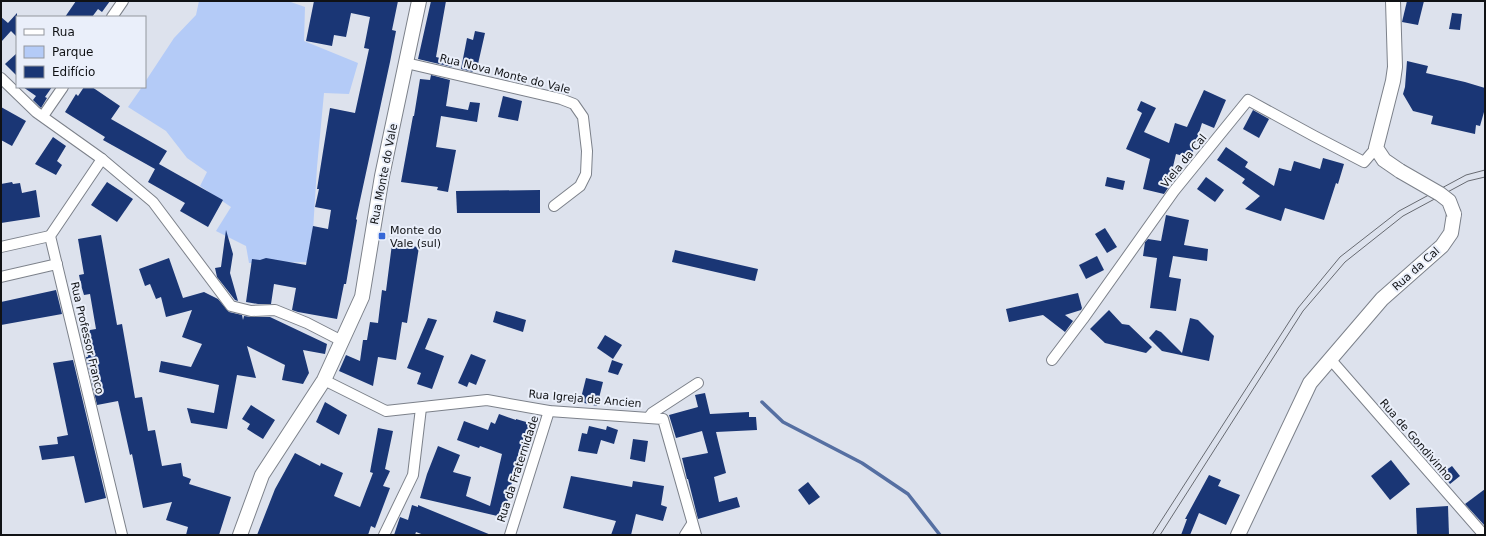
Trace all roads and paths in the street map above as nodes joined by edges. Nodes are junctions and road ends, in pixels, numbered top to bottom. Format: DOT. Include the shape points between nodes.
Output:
graph roads {
  1 [pos="123,1"];
  2 [pos="419,1"];
  3 [pos="1393,1"];
  4 [pos="113,16"];
  5 [pos="406,63"];
  6 [pos="1,78"];
  7 [pos="62,88"];
  8 [pos="42,116"];
  9 [pos="1376,148"];
  10 [pos="102,159"];
  11 [pos="554,206"];
  12 [pos="50,236"];
  13 [pos="1,248"];
  14 [pos="57,264"];
  15 [pos="1,277"];
  16 [pos="342,341"];
  17 [pos="1052,360"];
  18 [pos="1331,360"];
  19 [pos="324,380"];
  20 [pos="698,383"];
  21 [pos="421,408"];
  22 [pos="550,411"];
  23 [pos="649,417"];
  24 [pos="692,524"];
  25 [pos="511,532"];
  26 [pos="122,535"];
  27 [pos="240,535"];
  28 [pos="384,535"];
  29 [pos="520,535"];
  30 [pos="684,535"];
  31 [pos="696,535"];
  32 [pos="1238,535"];
  33 [pos="1484,535"];
  1 -- 4 [label="street"];
  2 -- 5 [label="street, Rua Monte do Vale"];
  3 -- 9 [label="street" via="1395,67"];
  5 -- 11 [label="street, Rua Nova Monte do Vale" via="574,104 583,117 587,150 586,174 580,186"];
  5 -- 16 [label="street, Rua Monte do Vale" via="382,176 362,297"];
  6 -- 8 [label="street"];
  7 -- 8 [label="street"];
  8 -- 10 [label="street"];
  9 -- 17 [label="street, Viela da Cal" via="1364,162 1248,100 1174,191"];
  9 -- 18 [label="street, Rua da Cal, bridge" via="1384,160 1449,201 1454,214 1451,232 1442,246 1382,299"];
  10 -- 12 [label="street"];
  10 -- 16 [label="street" via="153,202 231,306 251,311 275,310"];
  12 -- 13 [label="street"];
  12 -- 14 [label="street, Rua Professor Franco"];
  14 -- 15 [label="street"];
  14 -- 26 [label="street, Rua Professor Franco"];
  16 -- 19 [label="street, Rua Monte do Vale"];
  18 -- 32 [label="street, Rua da Cal" via="1310,383"];
  18 -- 33 [label="street, Rua de Gondivinho"];
  19 -- 21 [label="street, Rua Igreja de Ancien" via="386,411"];
  19 -- 27 [label="street, Rua Monte do Vale" via="262,475"];
  20 -- 23 [label="street, Rua Igreja de Ancien"];
  21 -- 22 [label="street, Rua Igreja de Ancien" via="488,400"];
  21 -- 28 [label="street" via="413,475"];
  22 -- 23 [label="street, Rua Igreja de Ancien"];
  22 -- 25 [label="street, Rua da Fraternidade"];
  23 -- 24 [label="street" via="663,419"];
  24 -- 30 [label="street"];
  24 -- 31 [label="street"];
  25 -- 29 [label="street"];
}
